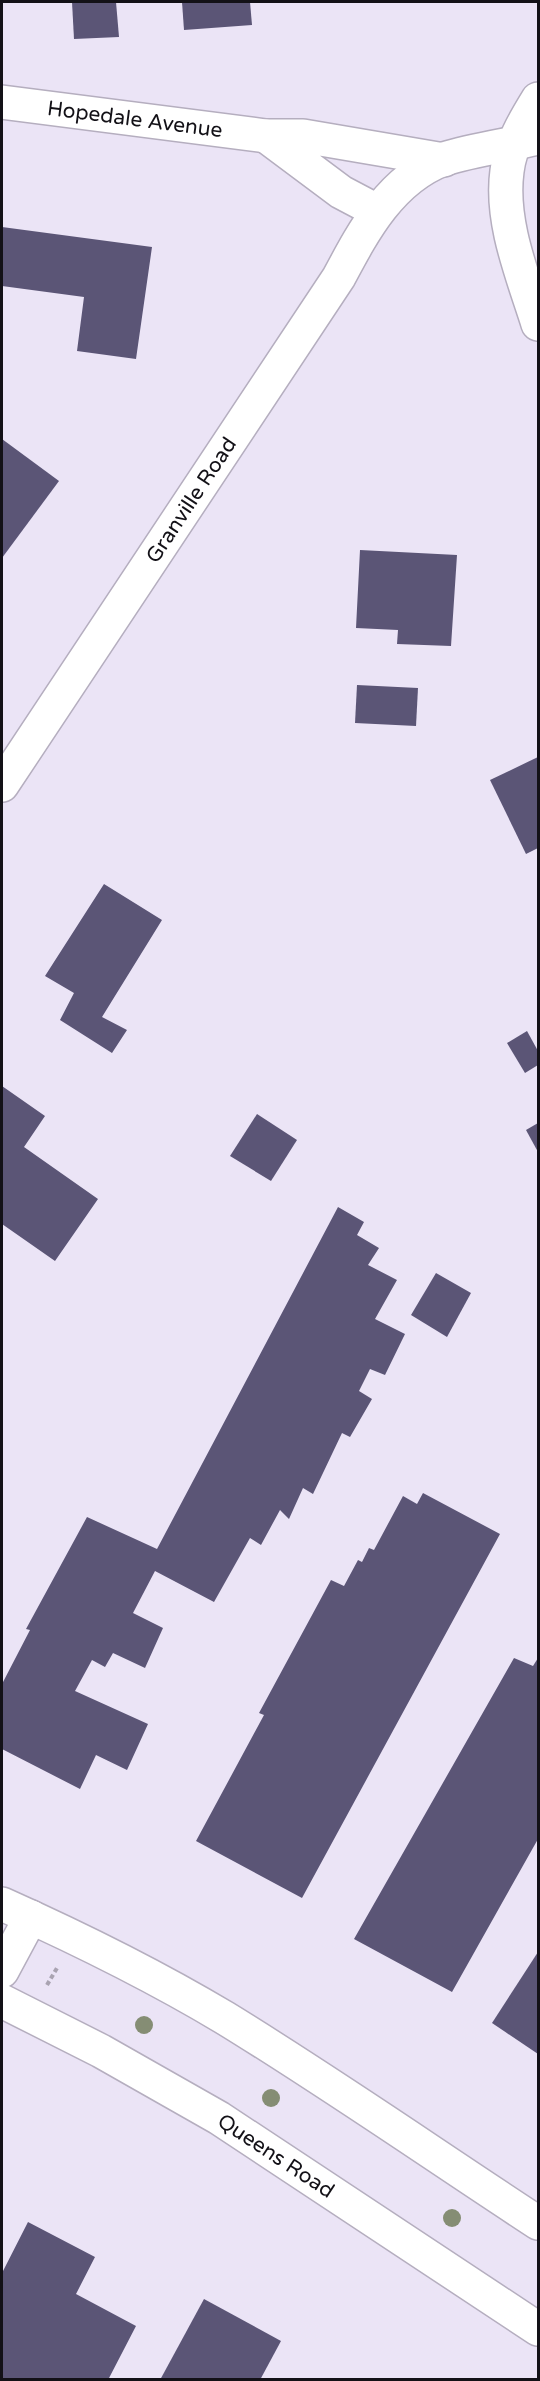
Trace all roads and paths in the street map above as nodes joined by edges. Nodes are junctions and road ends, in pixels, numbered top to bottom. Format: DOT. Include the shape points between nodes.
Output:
graph roads {
  1 [pos="538,99"];
  2 [pos="2,102"];
  3 [pos="266,136"];
  4 [pos="527,141"];
  5 [pos="444,160"];
  6 [pos="377,211"];
  7 [pos="538,324"];
  8 [pos="2,785"];
  9 [pos="16,1910"];
  10 [pos="59,1963"];
  11 [pos="2,1971"];
  12 [pos="45,1990"];
  13 [pos="2,2001"];
  14 [pos="538,2223"];
  15 [pos="538,2329"];
  1 -- 4 [label="street"];
  2 -- 3 [label="street, Hopedale Avenue"];
  3 -- 5 [label="street, Hopedale Avenue" via="303,136"];
  3 -- 6 [label="street, Hopedale Avenue" via="341,192"];
  4 -- 5 [label="street, Hopedale Avenue"];
  4 -- 7 [label="street" via="507,169 506,183 510,229"];
  5 -- 6 [label="street, Hopedale Avenue" via="403,183"];
  6 -- 8 [label="street, Granville Road" via="339,277"];
  9 -- 11 [label="street"];
  9 -- 14 [label="street" via="112,1956 224,2018"];
  10 -- 12 [label="path"];
  13 -- 15 [label="street, Queens Road" via="219,2118"];
}
